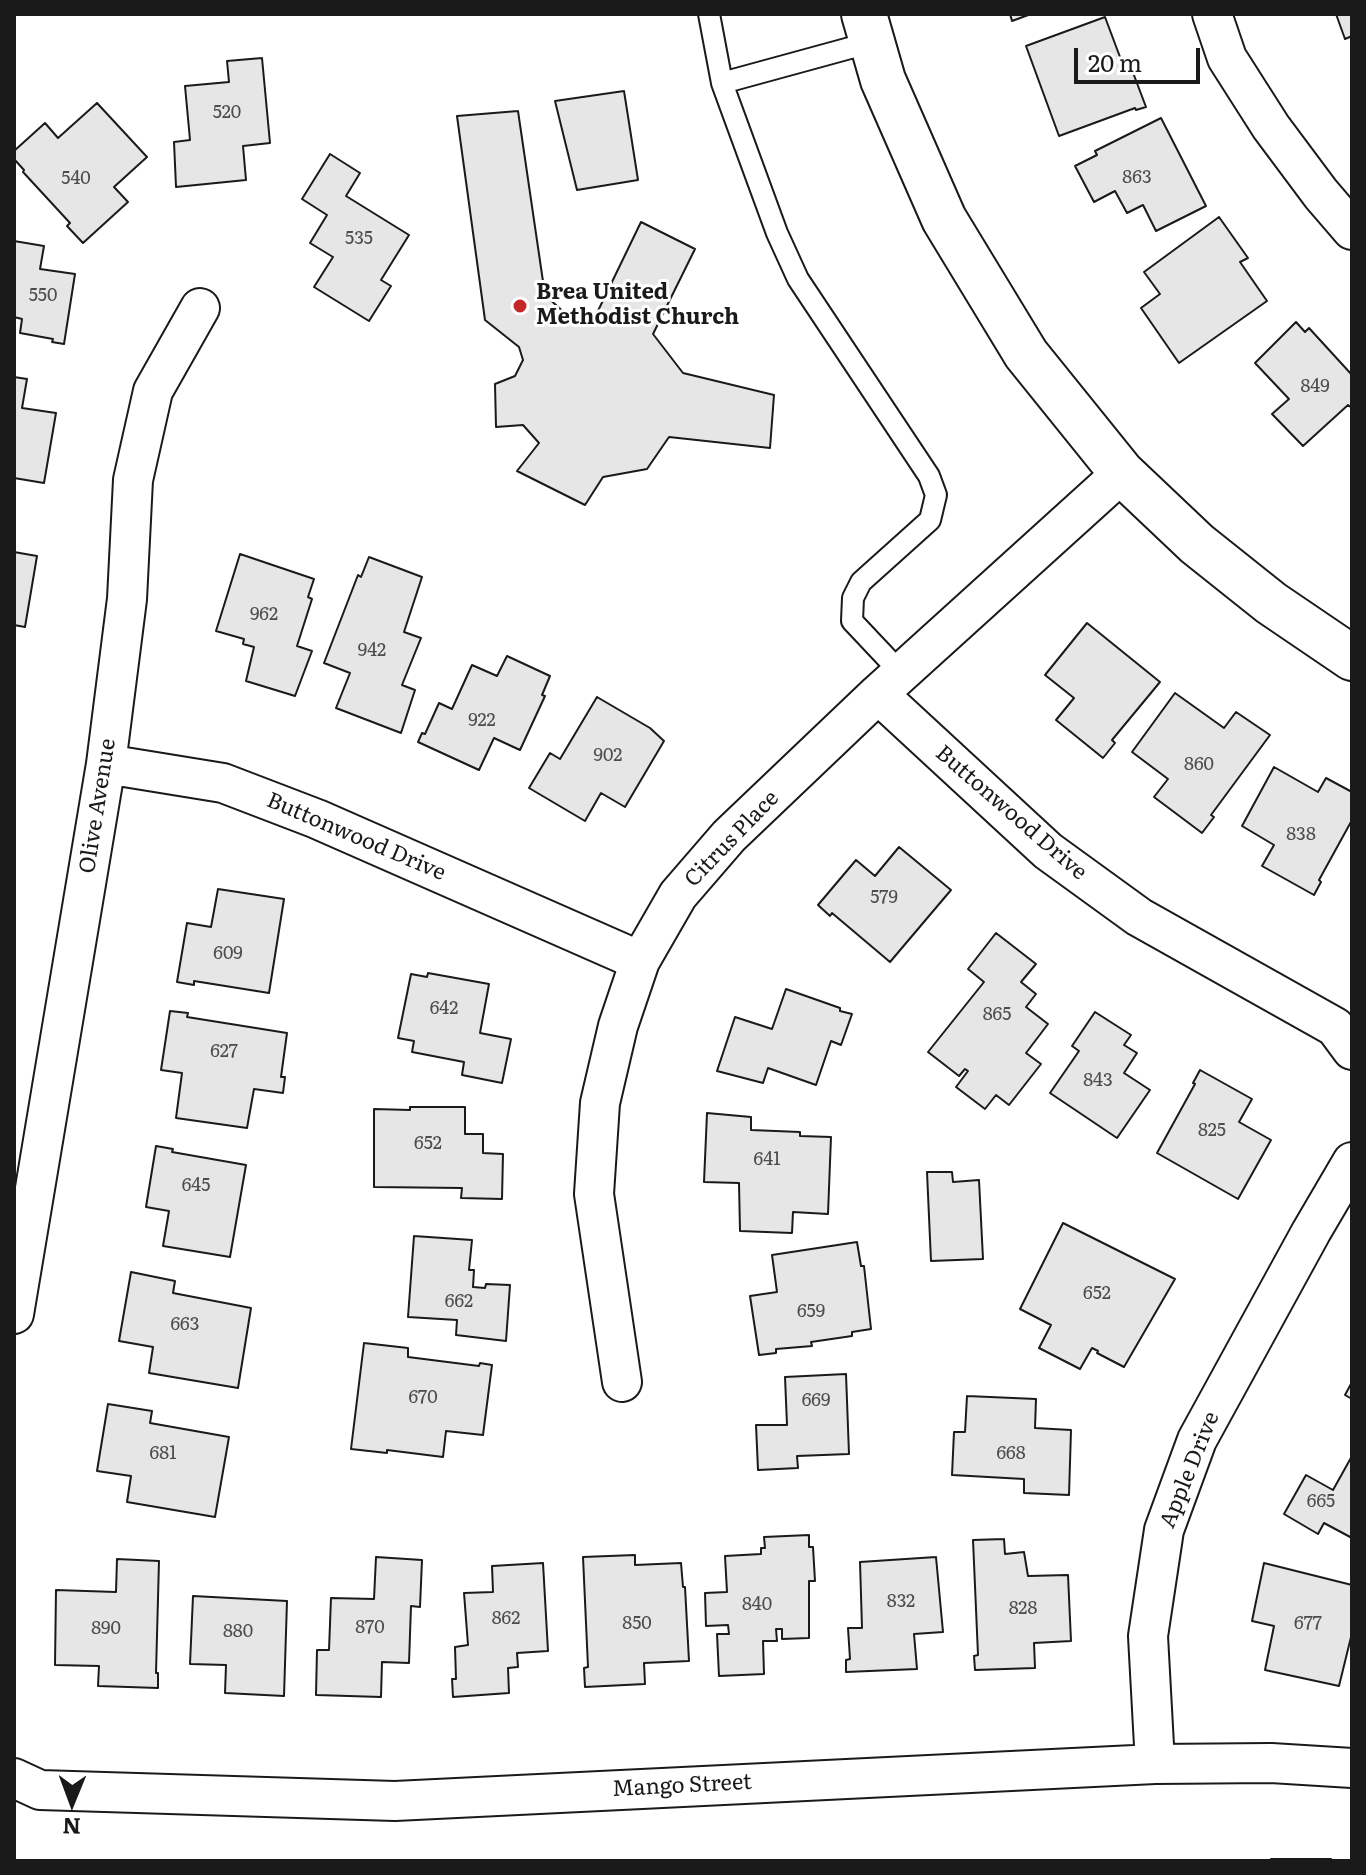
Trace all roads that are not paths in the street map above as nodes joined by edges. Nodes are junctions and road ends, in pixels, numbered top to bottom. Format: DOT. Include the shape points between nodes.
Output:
graph roads {
  1 [pos="709,14"];
  2 [pos="1212,14"];
  3 [pos="868,28"];
  4 [pos="722,83"];
  5 [pos="1352,230"];
  6 [pos="200,308"];
  7 [pos="1122,473"];
  8 [pos="1352,658"];
  9 [pos="889,684"];
  10 [pos="106,764"];
  11 [pos="640,961"];
  12 [pos="1352,1050"];
  13 [pos="1352,1162"];
  14 [pos="14,1314"];
  15 [pos="622,1382"];
  16 [pos="1155,1764"];
  17 [pos="1352,1768"];
  18 [pos="14,1778"];
  1 -- 4 [label="lane"];
  2 -- 5 [label="street" via="1227,58 1271,127"];
  3 -- 4 [label="lane"];
  3 -- 7 [label="main road" via="883,80 944,219 1026,354"];
  4 -- 9 [label="lane" via="798,279 929,476 936,495 930,520 861,582 853,598 852,621"];
  6 -- 10 [label="street, Olive Avenue" via="153,391 133,480 127,599"];
  7 -- 8 [label="main road" via="1197,544"];
  7 -- 9 [label="street, Citrus Place"];
  9 -- 11 [label="street, Citrus Place" via="729,836 678,895"];
  9 -- 12 [label="street, Buttonwood Drive" via="1048,851 1139,917 1335,1027"];
  10 -- 11 [label="street, Buttonwood Drive" via="223,783"];
  10 -- 14 [label="street, Olive Avenue"];
  11 -- 15 [label="street, Citrus Place" via="600,1103 594,1194"];
  13 -- 16 [label="street, Apple Drive" via="1197,1440 1164,1530 1148,1636"];
  16 -- 17 [label="street, Mango Street"];
  16 -- 18 [label="street, Mango Street" via="395,1801 40,1790"];
}
